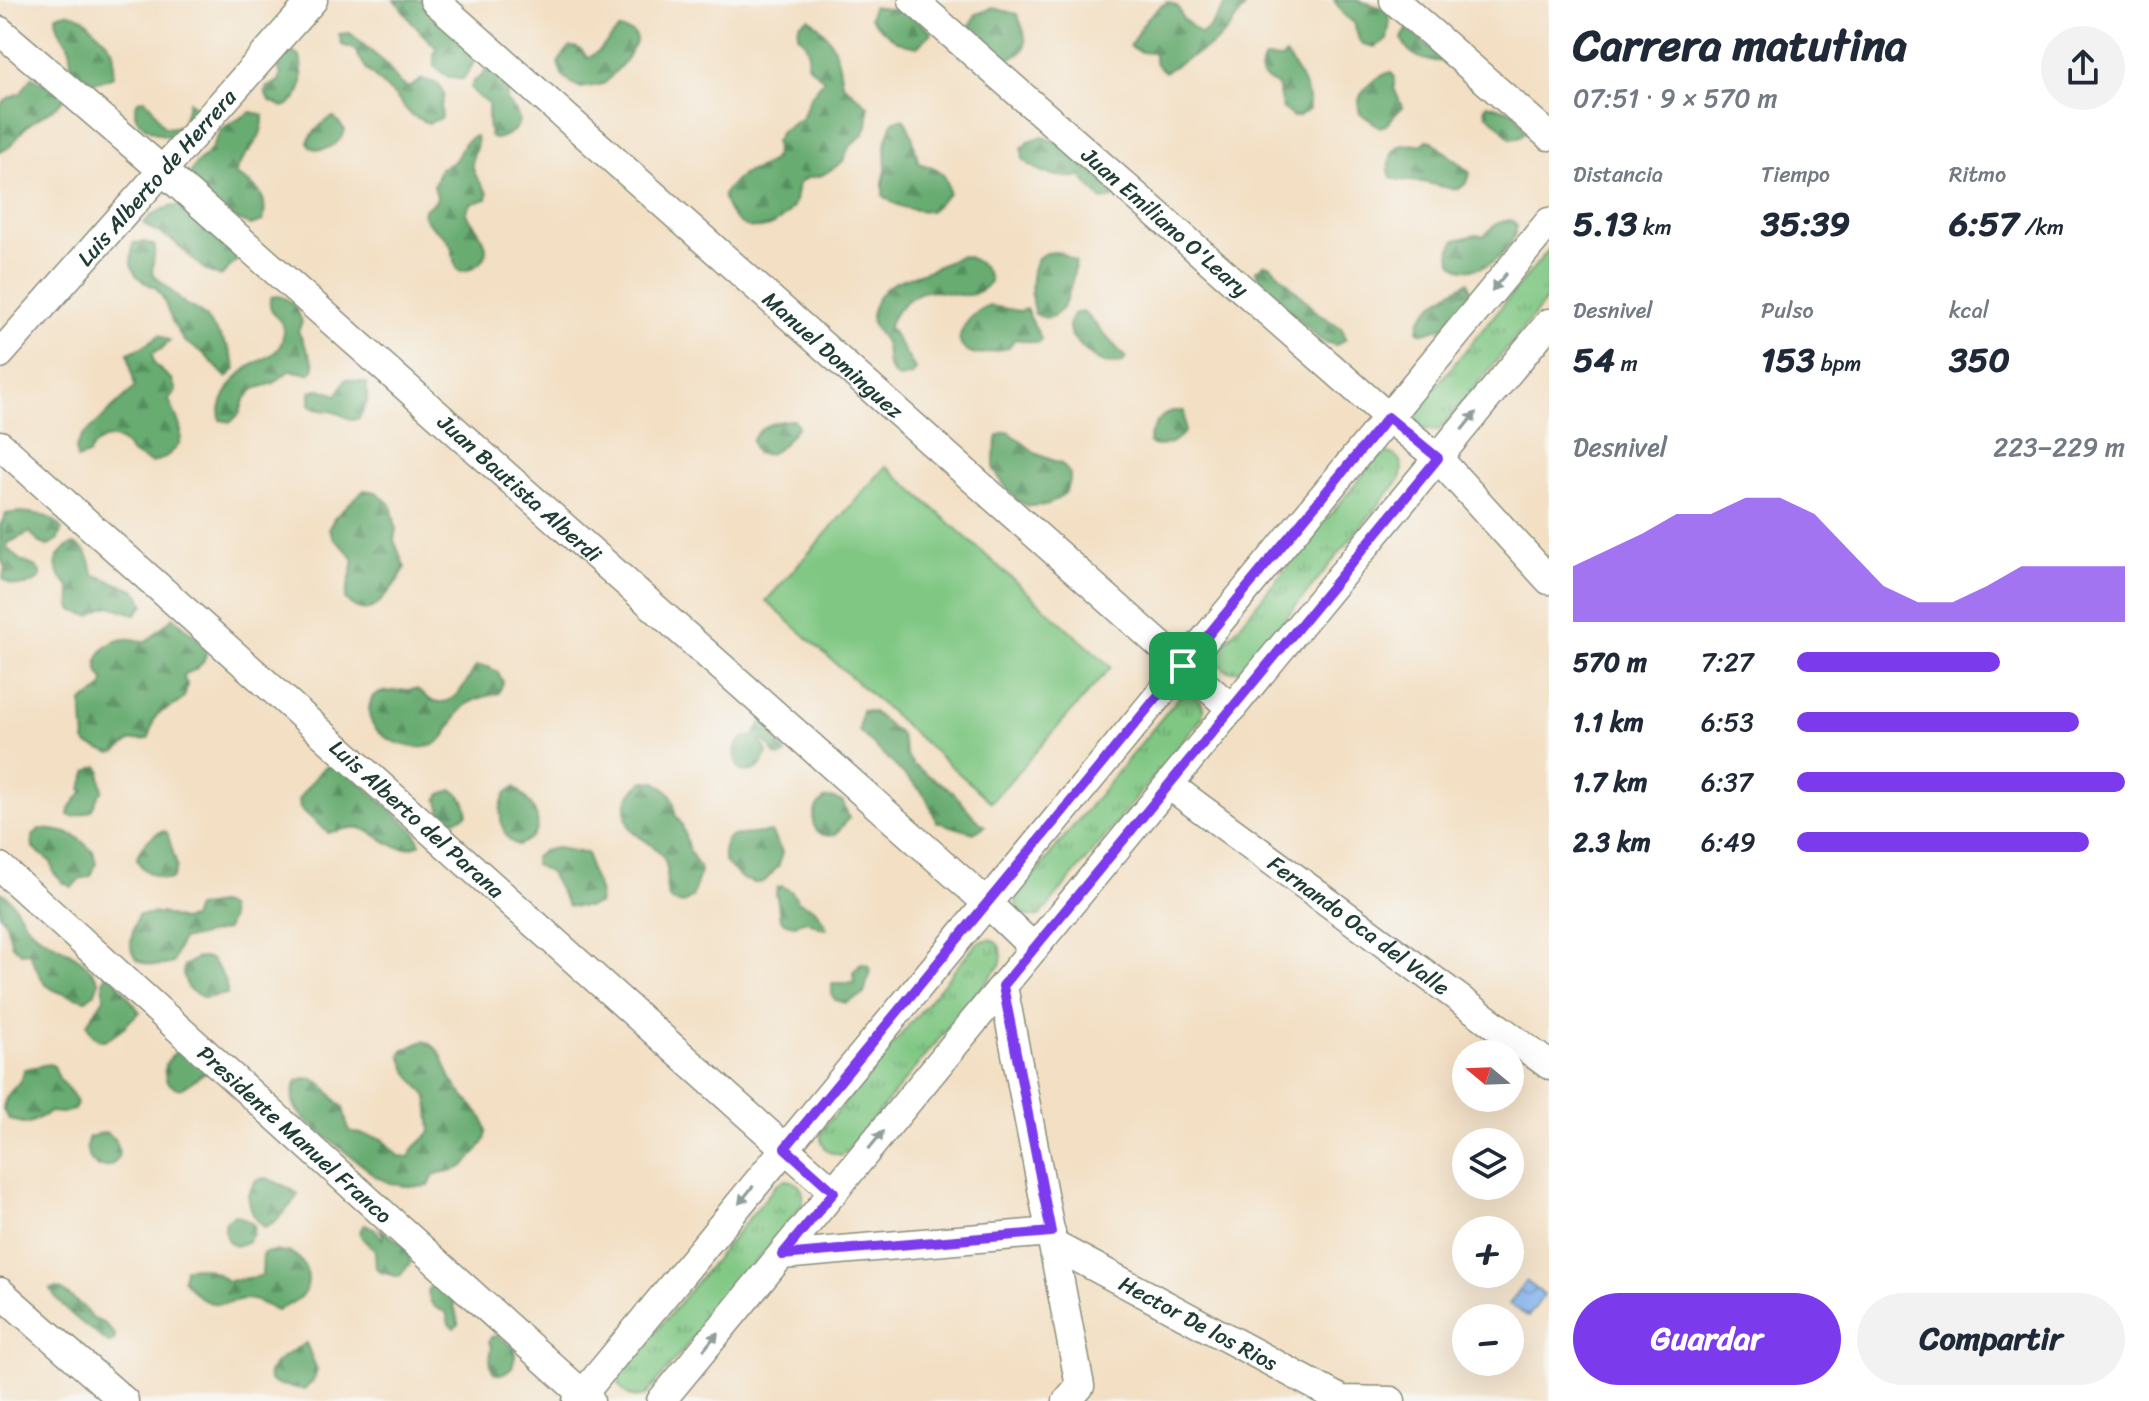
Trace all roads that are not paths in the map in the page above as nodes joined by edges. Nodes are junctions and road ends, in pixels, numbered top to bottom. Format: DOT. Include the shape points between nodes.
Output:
graph roads {
  1 [pos="313,0"];
  2 [pos="434,0"];
  3 [pos="913,0"];
  4 [pos="1394,0"];
  5 [pos="0,31"];
  6 [pos="1549,136"];
  7 [pos="162,170"];
  8 [pos="1549,222"];
  9 [pos="1549,323"];
  10 [pos="0,354"];
  11 [pos="1388,417"];
  12 [pos="0,445"];
  13 [pos="1429,451"];
  14 [pos="1549,580"];
  15 [pos="1183,666"];
  16 [pos="1232,709"];
  17 [pos="1169,785"];
  18 [pos="0,867"];
  19 [pos="987,903"];
  20 [pos="1034,948"];
  21 [pos="1003,986"];
  22 [pos="1549,1065"];
  23 [pos="785,1148"];
  24 [pos="834,1192"];
  25 [pos="1052,1238"];
  26 [pos="782,1255"];
  27 [pos="0,1292"];
  28 [pos="583,1399"];
  29 [pos="1342,1400"];
  30 [pos="124,1401"];
  31 [pos="661,1401"];
  32 [pos="1067,1401"];
  33 [pos="1391,1401"];
  1 -- 7 [label="street, Luis Alberto de Herrera"];
  2 -- 15 [label="street, Manuel Dominguez"];
  3 -- 11 [label="street, Juan Emiliano O'Leary"];
  4 -- 6 [label="street"];
  5 -- 7 [label="street, Juan Bautista Alberdi"];
  7 -- 10 [label="street, Luis Alberto de Herrera"];
  7 -- 19 [label="street, Juan Bautista Alberdi"];
  8 -- 11 [label="street, one-way"];
  13 -- 9 [label="street, one-way"];
  11 -- 13 [label="street, Juan Emiliano O'Leary"];
  11 -- 15 [label="street"];
  12 -- 23 [label="street, Luis Alberto del Parana"];
  13 -- 14 [label="street, Juan Emiliano O'Leary"];
  13 -- 16 [label="street"];
  15 -- 16 [label="street, Manuel Dominguez"];
  15 -- 19 [label="street"];
  16 -- 17 [label="street"];
  17 -- 20 [label="street"];
  17 -- 22 [label="street, Fernando Oca del Valle"];
  18 -- 28 [label="street, Presidente Manuel Franco"];
  19 -- 20 [label="street, Juan Bautista Alberdi"];
  19 -- 23 [label="street"];
  20 -- 21 [label="street"];
  24 -- 21 [label="street, one-way"];
  21 -- 25 [label="street"];
  23 -- 24 [label="street, Luis Alberto del Parana"];
  23 -- 28 [label="street, one-way"];
  24 -- 26 [label="street"];
  25 -- 26 [label="street"];
  25 -- 29 [label="street, Hector De los Rios"];
  25 -- 32 [label="street" via="1080,1386"];
  31 -- 26 [label="street, one-way"];
  27 -- 30 [label="street"];
  29 -- 33 [label="street, Hector De los Rios"];
}
